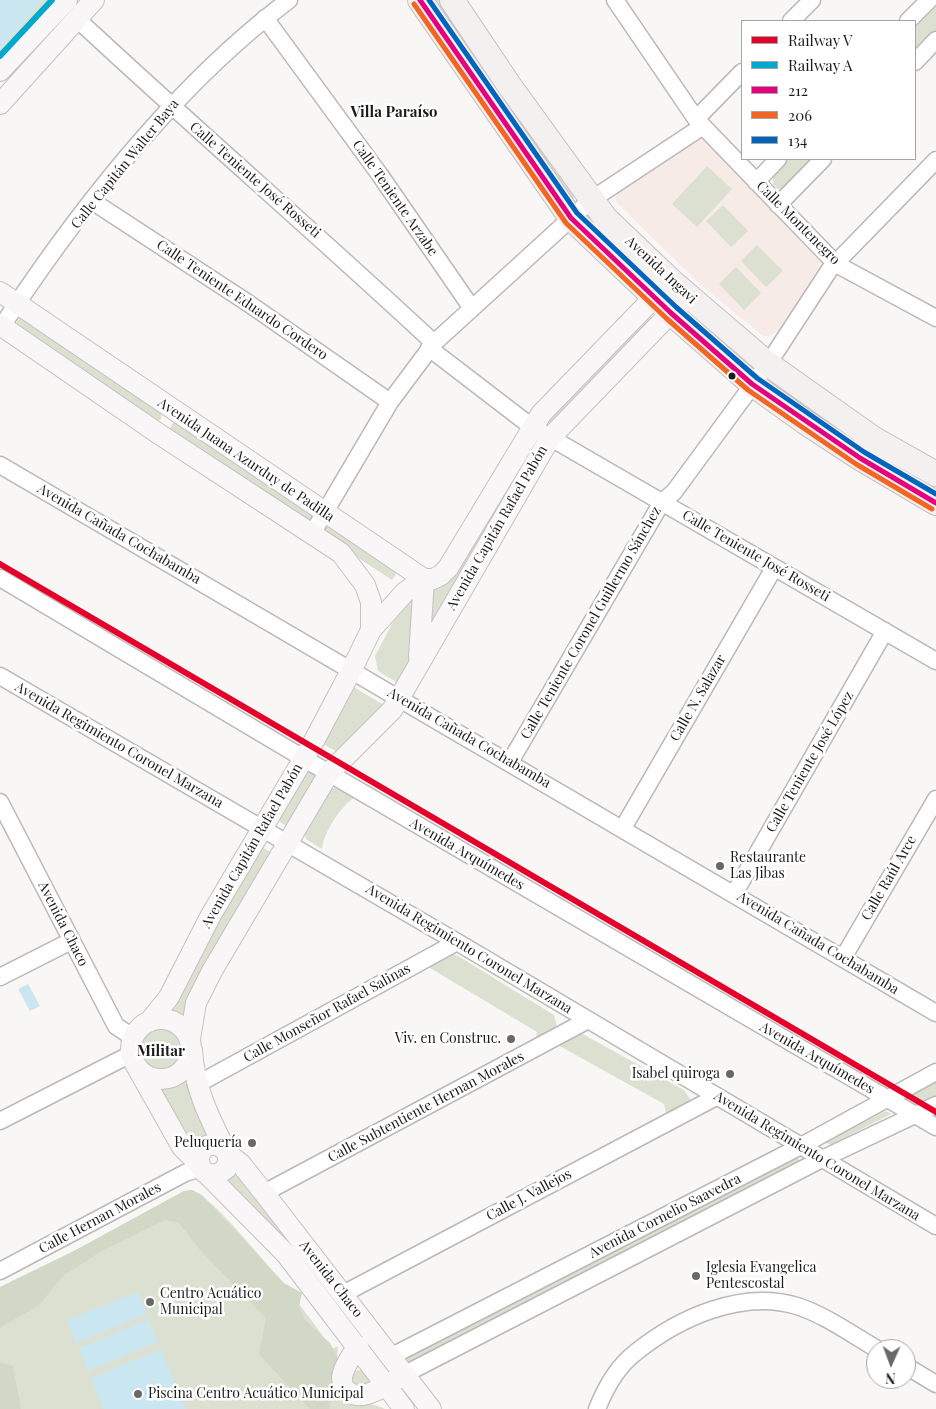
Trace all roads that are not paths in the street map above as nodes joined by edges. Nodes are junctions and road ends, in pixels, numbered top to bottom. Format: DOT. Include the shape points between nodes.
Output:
graph roads {
  1 [pos="67,0"];
  2 [pos="94,0"];
  3 [pos="289,0"];
  4 [pos="420,0"];
  5 [pos="452,0"];
  6 [pos="812,0"];
  7 [pos="929,0"];
  8 [pos="624,4"];
  9 [pos="76,18"];
  10 [pos="265,18"];
  11 [pos="793,20"];
  12 [pos="909,20"];
  13 [pos="936,40"];
  14 [pos="916,61"];
  15 [pos="0,71"];
  16 [pos="741,73"];
  17 [pos="0,104"];
  18 [pos="171,106"];
  19 [pos="699,123"];
  20 [pos="777,160"];
  21 [pos="822,160"];
  22 [pos="936,160"];
  23 [pos="756,182"];
  24 [pos="591,200"];
  25 [pos="92,201"];
  26 [pos="778,205"];
  27 [pos="571,218"];
  28 [pos="836,264"];
  29 [pos="679,288"];
  30 [pos="0,292"];
  31 [pos="17,303"];
  32 [pos="662,305"];
  33 [pos="471,307"];
  34 [pos="936,318"];
  35 [pos="1,325"];
  36 [pos="432,345"];
  37 [pos="768,364"];
  38 [pos="752,384"];
  39 [pos="390,402"];
  40 [pos="532,427"];
  41 [pos="550,438"];
  42 [pos="0,464"];
  43 [pos="936,474"];
  44 [pos="662,502"];
  45 [pos="936,503"];
  46 [pos="326,513"];
  47 [pos="312,534"];
  48 [pos="774,568"];
  49 [pos="0,578"];
  50 [pos="424,579"];
  51 [pos="371,630"];
  52 [pos="885,630"];
  53 [pos="936,661"];
  54 [pos="418,663"];
  55 [pos="352,670"];
  56 [pos="2,680"];
  57 [pos="400,697"];
  58 [pos="303,758"];
  59 [pos="510,762"];
  60 [pos="329,773"];
  61 [pos="936,799"];
  62 [pos="0,802"];
  63 [pos="6,828"];
  64 [pos="262,828"];
  65 [pos="623,828"];
  66 [pos="287,842"];
  67 [pos="734,894"];
  68 [pos="71,941"];
  69 [pos="457,942"];
  70 [pos="843,958"];
  71 [pos="0,977"];
  72 [pos="936,1013"];
  73 [pos="588,1020"];
  74 [pos="149,1022"];
  75 [pos="191,1044"];
  76 [pos="133,1052"];
  77 [pos="936,1072"];
  78 [pos="196,1085"];
  79 [pos="716,1097"];
  80 [pos="886,1098"];
  81 [pos="936,1104"];
  82 [pos="914,1114"];
  83 [pos="0,1121"];
  84 [pos="936,1127"];
  85 [pos="801,1146"];
  86 [pos="226,1151"];
  87 [pos="822,1159"];
  88 [pos="201,1168"];
  89 [pos="264,1193"];
  90 [pos="936,1226"];
  91 [pos="0,1271"];
  92 [pos="343,1294"];
  93 [pos="866,1343"];
  94 [pos="358,1346"];
  95 [pos="392,1356"];
  96 [pos="916,1372"];
  97 [pos="405,1374"];
  98 [pos="936,1384"];
  99 [pos="386,1385"];
  100 [pos="404,1409"];
  101 [pos="431,1409"];
  102 [pos="597,1409"];
  1 -- 15 [label="main road"];
  2 -- 9 [label="main road"];
  3 -- 10 [label="street, Calle Capitán Walter Baya"];
  4 -- 27 [label="highway, Avenida Ingavi"];
  5 -- 24 [label="highway, Avenida Ingavi"];
  6 -- 11 [label="street"];
  7 -- 12 [label="street"];
  8 -- 19 [label="street, Calle Montenegro"];
  9 -- 17 [label="main road"];
  9 -- 18 [label="street, Calle Teniente José Rosseti"];
  10 -- 18 [label="street, Calle Capitán Walter Baya"];
  10 -- 33 [label="street, Calle Teniente Arzabe" via="380,174"];
  13 -- 14 [label="street"];
  16 -- 19 [label="street"];
  18 -- 25 [label="street, Calle Capitán Walter Baya"];
  18 -- 36 [label="street, Calle Teniente José Rosseti" via="308,226"];
  19 -- 23 [label="street, Calle Montenegro"];
  19 -- 24 [label="street"];
  20 -- 23 [label="street"];
  21 -- 26 [label="street"];
  22 -- 28 [label="street, Calle Teniente Coronel Guillermo Sánchez"];
  23 -- 26 [label="street, Calle Montenegro"];
  24 -- 27 [label="street"];
  24 -- 29 [label="highway, Avenida Ingavi"];
  25 -- 31 [label="street, Calle Capitán Walter Baya"];
  25 -- 39 [label="street, Calle Teniente Eduardo Cordero" via="248,303"];
  26 -- 28 [label="street, Calle Montenegro"];
  27 -- 32 [label="highway, Avenida Ingavi"];
  27 -- 33 [label="street"];
  28 -- 34 [label="street, Calle Montenegro"];
  28 -- 37 [label="street, Calle Teniente Coronel Guillermo Sánchez"];
  29 -- 32 [label="main road, Avenida Capitán Rafael Pabón"];
  29 -- 37 [label="highway, Avenida Ingavi"];
  30 -- 31 [label="main road, Avenida Juana Azurduy de Padilla"];
  31 -- 35 [label="street, Calle Capitán Walter Baya"];
  31 -- 46 [label="main road, Avenida Juana Azurduy de Padilla"];
  32 -- 38 [label="highway, Avenida Ingavi"];
  32 -- 40 [label="main road, Avenida Capitán Rafael Pabón" via="541,414"];
  32 -- 41 [label="main road, Avenida Capitán Rafael Pabón"];
  33 -- 36 [label="street"];
  35 -- 47 [label="main road, Avenida Juana Azurduy de Padilla"];
  36 -- 39 [label="street"];
  36 -- 40 [label="street, Calle Teniente José Rosseti"];
  37 -- 38 [label="street, Calle Teniente Coronel Guillermo Sánchez"];
  37 -- 43 [label="highway, Avenida Ingavi" via="874,439"];
  38 -- 44 [label="street, Calle Teniente Coronel Guillermo Sánchez" via="674,492"];
  38 -- 45 [label="highway, Avenida Ingavi" via="844,448"];
  39 -- 46 [label="street"];
  40 -- 41 [label="street, Calle Teniente José Rosseti"];
  40 -- 50 [label="main road, Avenida Capitán Rafael Pabón" via="448,568 433,579"];
  41 -- 44 [label="street, Calle Teniente José Rosseti"];
  41 -- 54 [label="main road, Avenida Capitán Rafael Pabón"];
  42 -- 55 [label="street, Avenida Cañada Cochabamba"];
  44 -- 48 [label="street, Calle Teniente José Rosseti"];
  44 -- 59 [label="street, Calle Teniente Coronel Guillermo Sánchez"];
  46 -- 47 [label="street"];
  46 -- 50 [label="main road, Avenida Juana Azurduy de Padilla"];
  47 -- 51 [label="main road, Avenida Juana Azurduy de Padilla" via="341,554 365,585 371,602"];
  48 -- 52 [label="street, Calle Teniente José Rosseti"];
  48 -- 65 [label="street, Calle N. Salazar"];
  49 -- 58 [label="street, Avenida Arquímedes"];
  50 -- 51 [label="main road, Avenida Capitán Rafael Pabón" via="405,592"];
  50 -- 54 [label="main road"];
  51 -- 55 [label="main road, Avenida Capitán Rafael Pabón"];
  52 -- 53 [label="street, Calle Teniente José Rosseti"];
  52 -- 67 [label="street, Calle Teniente José López"];
  54 -- 57 [label="main road, Avenida Capitán Rafael Pabón"];
  55 -- 57 [label="street, Avenida Cañada Cochabamba"];
  55 -- 58 [label="main road, Avenida Capitán Rafael Pabón"];
  56 -- 64 [label="street, Avenida Regimiento Coronel Marzana"];
  57 -- 59 [label="street, Avenida Cañada Cochabamba"];
  57 -- 60 [label="main road, Avenida Capitán Rafael Pabón" via="392,710"];
  58 -- 60 [label="street, Avenida Arquímedes"];
  58 -- 64 [label="main road, Avenida Capitán Rafael Pabón"];
  59 -- 65 [label="street, Avenida Cañada Cochabamba"];
  60 -- 66 [label="main road, Avenida Capitán Rafael Pabón"];
  60 -- 80 [label="street, Avenida Arquímedes"];
  61 -- 70 [label="street, Calle Raúl Arce"];
  62 -- 63 [label="street, Avenida Chaco"];
  63 -- 68 [label="street, Avenida Chaco"];
  64 -- 66 [label="street, Avenida Regimiento Coronel Marzana"];
  64 -- 74 [label="main road, Avenida Capitán Rafael Pabón" via="210,915 168,997"];
  65 -- 67 [label="street, Avenida Cañada Cochabamba"];
  66 -- 69 [label="street, Avenida Regimiento Coronel Marzana"];
  66 -- 75 [label="main road, Avenida Capitán Rafael Pabón" via="196,1003"];
  67 -- 70 [label="street, Avenida Cañada Cochabamba"];
  68 -- 71 [label="street"];
  68 -- 76 [label="street, Avenida Chaco"];
  69 -- 73 [label="street, Avenida Regimiento Coronel Marzana"];
  69 -- 78 [label="street, Calle Monseñor Rafael Salinas"];
  70 -- 72 [label="street, Avenida Cañada Cochabamba"];
  73 -- 79 [label="street, Avenida Regimiento Coronel Marzana"];
  73 -- 89 [label="street, Calle Subtentiente Hernan Morales"];
  74 -- 75 [label="main road" via="168,1020 178,1024"];
  74 -- 76 [label="main road" via="141,1026"];
  75 -- 76 [label="main road" via="185,1068 170,1078 150,1078"];
  75 -- 78 [label="main road, Avenida Chaco"];
  76 -- 83 [label="street"];
  76 -- 88 [label="main road, Avenida Chaco" via="182,1147"];
  77 -- 80 [label="street, Avenida Cornelio Saavedra"];
  78 -- 86 [label="main road, Avenida Chaco"];
  79 -- 85 [label="street, Avenida Regimiento Coronel Marzana"];
  79 -- 92 [label="street, Calle J. Vallejos"];
  80 -- 82 [label="street, Avenida Arquímedes"];
  80 -- 85 [label="street, Avenida Cornelio Saavedra"];
  81 -- 82 [label="street, Avenida Cornelio Saavedra"];
  82 -- 84 [label="street, Avenida Arquímedes"];
  82 -- 87 [label="street, Avenida Cornelio Saavedra"];
  85 -- 87 [label="street, Avenida Regimiento Coronel Marzana"];
  85 -- 95 [label="street, Avenida Cornelio Saavedra"];
  86 -- 88 [label="main road" via="213,1144 204,1147 199,1155"];
  86 -- 89 [label="main road, Avenida Chaco"];
  87 -- 90 [label="street, Avenida Regimiento Coronel Marzana"];
  87 -- 97 [label="street, Avenida Cornelio Saavedra"];
  88 -- 91 [label="street, Calle Hernan Morales" via="185,1173"];
  88 -- 94 [label="main road, Avenida Chaco" via="286,1254"];
  89 -- 92 [label="main road, Avenida Chaco"];
  92 -- 95 [label="main road, Avenida Chaco"];
  93 -- 102 [label="street" via="797,1306 775,1301 724,1305 665,1332 634,1353"];
  94 -- 99 [label="main road, Avenida Chaco"];
  94 -- 99 [label="main road" via="343,1375 344,1388 360,1396"];
  95 -- 97 [label="main road, Avenida Chaco"];
  96 -- 98 [label="street"];
  97 -- 99 [label="main road"];
  97 -- 101 [label="main road, Avenida Chaco"];
  99 -- 100 [label="main road, Avenida Chaco"];
}
